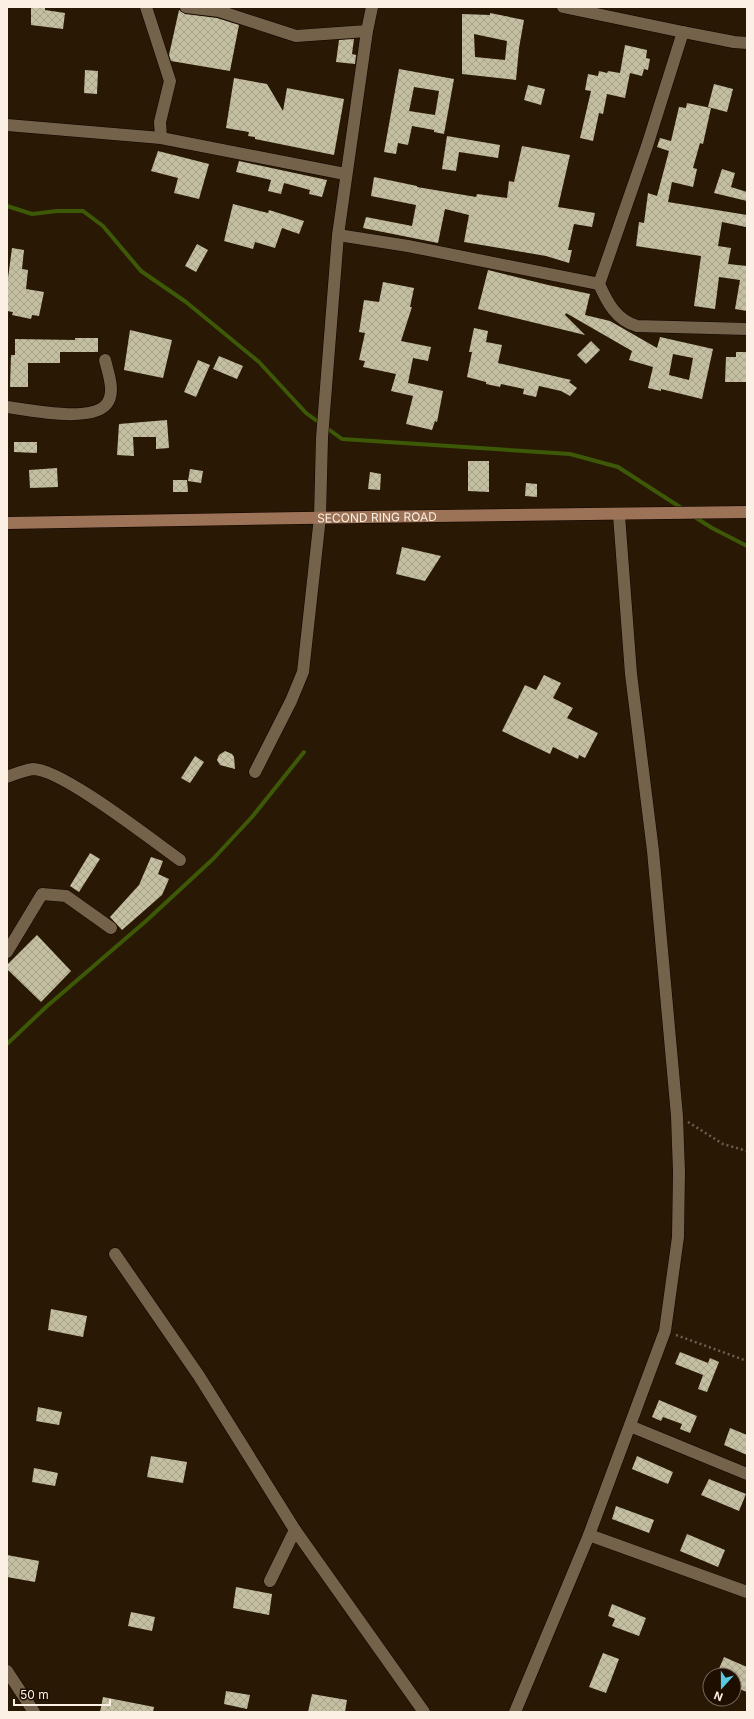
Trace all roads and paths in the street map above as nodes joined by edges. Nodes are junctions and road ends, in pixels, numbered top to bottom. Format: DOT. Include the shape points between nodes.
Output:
graph roads {
  1 [pos="146,7"];
  2 [pos="186,7"];
  3 [pos="372,7"];
  4 [pos="563,7"];
  5 [pos="367,31"];
  6 [pos="683,32"];
  7 [pos="747,43"];
  8 [pos="7,125"];
  9 [pos="161,138"];
  10 [pos="345,174"];
  11 [pos="338,234"];
  12 [pos="599,284"];
  13 [pos="747,329"];
  14 [pos="105,360"];
  15 [pos="7,407"];
  16 [pos="747,512"];
  17 [pos="619,515"];
  18 [pos="320,517"];
  19 [pos="7,523"];
  20 [pos="255,772"];
  21 [pos="7,776"];
  22 [pos="180,860"];
  23 [pos="111,928"];
  24 [pos="7,952"];
  25 [pos="678,1116"];
  26 [pos="747,1151"];
  27 [pos="115,1254"];
  28 [pos="665,1331"];
  29 [pos="747,1361"];
  30 [pos="630,1426"];
  31 [pos="747,1474"];
  32 [pos="295,1530"];
  33 [pos="589,1535"];
  34 [pos="270,1581"];
  35 [pos="747,1592"];
  36 [pos="7,1671"];
  37 [pos="34,1712"];
  38 [pos="424,1712"];
  39 [pos="515,1712"];
  1 -- 9 [label="street" via="170,80 160,122"];
  2 -- 5 [label="street" via="219,11 296,36"];
  3 -- 5 [label="street"];
  4 -- 6 [label="street"];
  5 -- 10 [label="street"];
  6 -- 7 [label="street"];
  6 -- 12 [label="street"];
  8 -- 9 [label="street"];
  9 -- 10 [label="street"];
  10 -- 11 [label="street"];
  11 -- 12 [label="street"];
  11 -- 18 [label="street" via="322,438"];
  12 -- 13 [label="street" via="609,305 626,322 637,326"];
  14 -- 15 [label="street" via="111,393 101,411 82,415"];
  16 -- 17 [label="main road, SECOND RING ROAD"];
  17 -- 18 [label="main road, SECOND RING ROAD"];
  17 -- 25 [label="street" via="631,674 653,851"];
  18 -- 19 [label="main road, SECOND RING ROAD"];
  18 -- 20 [label="street" via="303,672"];
  21 -- 22 [label="street" via="35,769 61,779 97,800"];
  23 -- 24 [label="street" via="66,896 42,894"];
  25 -- 26 [label="path" via="723,1144"];
  25 -- 28 [label="street" via="678,1237"];
  27 -- 32 [label="street" via="199,1376"];
  28 -- 29 [label="path"];
  28 -- 30 [label="street"];
  30 -- 31 [label="street"];
  30 -- 33 [label="street"];
  32 -- 34 [label="street"];
  32 -- 38 [label="street"];
  33 -- 35 [label="street"];
  33 -- 39 [label="street"];
  36 -- 37 [label="street"];
}
